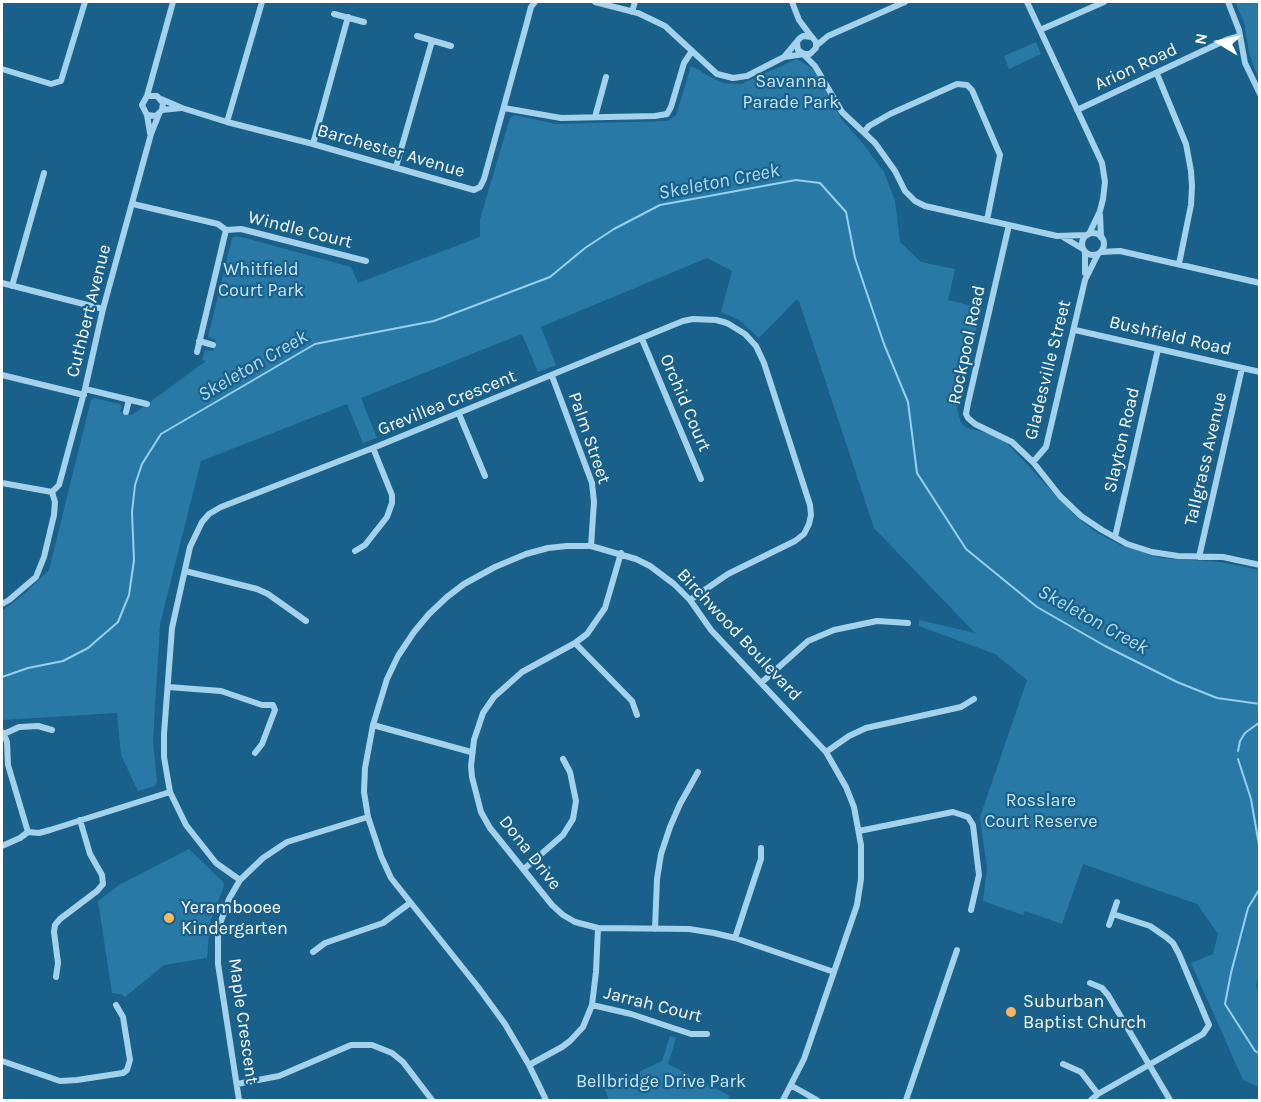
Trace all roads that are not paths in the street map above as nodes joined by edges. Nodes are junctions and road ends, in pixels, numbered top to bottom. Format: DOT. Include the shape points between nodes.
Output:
graph roads {
  1 [pos="85,2"];
  2 [pos="173,2"];
  3 [pos="262,2"];
  4 [pos="595,2"];
  5 [pos="635,2"];
  6 [pos="792,2"];
  7 [pos="905,2"];
  8 [pos="1027,2"];
  9 [pos="1104,2"];
  10 [pos="1228,2"];
  11 [pos="533,3"];
  12 [pos="633,12"];
  13 [pos="334,14"];
  14 [pos="348,17"];
  15 [pos="799,20"];
  16 [pos="364,22"];
  17 [pos="1040,30"];
  18 [pos="417,36"];
  19 [pos="828,36"];
  20 [pos="1240,36"];
  21 [pos="812,37"];
  22 [pos="432,41"];
  23 [pos="798,41"];
  24 [pos="451,46"];
  25 [pos="815,48"];
  26 [pos="692,51"];
  27 [pos="804,55"];
  28 [pos="784,57"];
  29 [pos="815,66"];
  30 [pos="2,69"];
  31 [pos="1157,74"];
  32 [pos="153,77"];
  33 [pos="606,77"];
  34 [pos="1260,94"];
  35 [pos="147,96"];
  36 [pos="159,97"];
  37 [pos="182,108"];
  38 [pos="504,108"];
  39 [pos="1077,110"];
  40 [pos="161,112"];
  41 [pos="147,115"];
  42 [pos="595,117"];
  43 [pos="227,122"];
  44 [pos="864,132"];
  45 [pos="151,134"];
  46 [pos="313,144"];
  47 [pos="396,167"];
  48 [pos="44,173"];
  49 [pos="133,204"];
  50 [pos="1100,211"];
  51 [pos="987,220"];
  52 [pos="1009,225"];
  53 [pos="226,230"];
  54 [pos="1088,235"];
  55 [pos="1062,237"];
  56 [pos="1101,238"];
  57 [pos="1084,251"];
  58 [pos="1120,251"];
  59 [pos="1099,253"];
  60 [pos="366,261"];
  61 [pos="1179,264"];
  62 [pos="1085,280"];
  63 [pos="2,283"];
  64 [pos="1260,283"];
  65 [pos="12,286"];
  66 [pos="103,309"];
  67 [pos="1075,330"];
  68 [pos="642,339"];
  69 [pos="200,341"];
  70 [pos="213,345"];
  71 [pos="1158,349"];
  72 [pos="197,352"];
  73 [pos="1242,368"];
  74 [pos="1260,372"];
  75 [pos="2,375"];
  76 [pos="552,376"];
  77 [pos="85,392"];
  78 [pos="129,400"];
  79 [pos="147,404"];
  80 [pos="126,412"];
  81 [pos="459,414"];
  82 [pos="373,448"];
  83 [pos="1033,462"];
  84 [pos="485,476"];
  85 [pos="701,479"];
  86 [pos="2,483"];
  87 [pos="52,492"];
  88 [pos="1115,537"];
  89 [pos="591,546"];
  90 [pos="355,551"];
  91 [pos="621,553"];
  92 [pos="1199,556"];
  93 [pos="1260,565"];
  94 [pos="185,571"];
  95 [pos="690,600"];
  96 [pos="2,604"];
  97 [pos="306,621"];
  98 [pos="908,624"];
  99 [pos="575,643"];
  100 [pos="761,683"];
  101 [pos="168,687"];
  102 [pos="974,699"];
  103 [pos="638,715"];
  104 [pos="373,725"];
  105 [pos="52,730"];
  106 [pos="3,733"];
  107 [pos="471,752"];
  108 [pos="826,752"];
  109 [pos="255,753"];
  110 [pos="563,759"];
  111 [pos="698,772"];
  112 [pos="170,792"];
  113 [pos="368,817"];
  114 [pos="80,820"];
  115 [pos="859,831"];
  116 [pos="28,832"];
  117 [pos="2,846"];
  118 [pos="761,848"];
  119 [pos="524,869"];
  120 [pos="240,880"];
  121 [pos="1117,902"];
  122 [pos="411,903"];
  123 [pos="971,910"];
  124 [pos="1113,914"];
  125 [pos="1109,925"];
  126 [pos="598,928"];
  127 [pos="655,929"];
  128 [pos="735,938"];
  129 [pos="957,950"];
  130 [pos="313,952"];
  131 [pos="834,972"];
  132 [pos="56,976"];
  133 [pos="1090,983"];
  134 [pos="116,1005"];
  135 [pos="592,1005"];
  136 [pos="707,1034"];
  137 [pos="2,1061"];
  138 [pos="1063,1064"];
  139 [pos="529,1065"];
  140 [pos="1149,1066"];
  141 [pos="237,1084"];
  142 [pos="792,1086"];
  143 [pos="1098,1094"];
  144 [pos="239,1101"];
  145 [pos="432,1101"];
  146 [pos="546,1101"];
  147 [pos="783,1101"];
  148 [pos="817,1101"];
  149 [pos="906,1101"];
  150 [pos="1091,1101"];
  151 [pos="1170,1101"];
  1 -- 30 [label="street" via="61,81 51,84"];
  2 -- 32 [label="street"];
  3 -- 43 [label="street"];
  4 -- 12 [label="street"];
  5 -- 12 [label="street"];
  6 -- 15 [label="street"];
  7 -- 19 [label="street"];
  8 -- 17 [label="street"];
  9 -- 17 [label="street"];
  10 -- 20 [label="street"];
  11 -- 38 [label="street, Barchester Avenue"];
  12 -- 26 [label="street" via="665,26"];
  13 -- 14 [label="street"];
  14 -- 16 [label="street"];
  14 -- 46 [label="street"];
  15 -- 21 [label="street"];
  15 -- 23 [label="street"];
  17 -- 39 [label="street"];
  18 -- 22 [label="street"];
  19 -- 21 [label="street"];
  19 -- 25 [label="street"];
  20 -- 31 [label="street, Arion Road"];
  20 -- 34 [label="street" via="1245,63"];
  21 -- 23 [label="street" via="805,35"];
  21 -- 25 [label="street"];
  22 -- 24 [label="street"];
  22 -- 47 [label="street"];
  23 -- 27 [label="street" via="798,50"];
  23 -- 28 [label="street"];
  25 -- 27 [label="street"];
  25 -- 29 [label="street"];
  26 -- 28 [label="street" via="717,74 734,78 747,76"];
  26 -- 42 [label="street" via="684,63 667,114"];
  27 -- 28 [label="street"];
  27 -- 29 [label="street"];
  29 -- 44 [label="street" via="842,112"];
  31 -- 39 [label="street, Arion Road"];
  31 -- 61 [label="street" via="1186,144 1191,171 1191,205"];
  32 -- 35 [label="street"];
  32 -- 36 [label="street"];
  33 -- 42 [label="street"];
  35 -- 36 [label="street"];
  35 -- 41 [label="street" via="142,105"];
  36 -- 37 [label="street, Barchester Avenue"];
  36 -- 40 [label="street" via="163,102"];
  37 -- 40 [label="street, Barchester Avenue"];
  37 -- 43 [label="street, Barchester Avenue"];
  38 -- 42 [label="street" via="548,117"];
  38 -- 47 [label="street, Barchester Avenue" via="480,187 474,190"];
  39 -- 50 [label="street" via="1104,172"];
  40 -- 41 [label="street"];
  40 -- 45 [label="street, Cuthbert Avenue"];
  41 -- 45 [label="street, Cuthbert Avenue"];
  43 -- 46 [label="street, Barchester Avenue"];
  44 -- 51 [label="street" via="915,201"];
  44 -- 51 [label="street" via="875,122 928,97 959,84 968,86 1000,155"];
  45 -- 49 [label="street, Cuthbert Avenue"];
  46 -- 47 [label="street, Barchester Avenue"];
  48 -- 65 [label="street"];
  49 -- 53 [label="street, Windle Court" via="218,224"];
  49 -- 66 [label="street, Cuthbert Avenue"];
  50 -- 54 [label="street"];
  50 -- 56 [label="street"];
  51 -- 52 [label="street"];
  52 -- 55 [label="street"];
  52 -- 83 [label="street, Rockpool Road" via="966,414 970,421 1012,442"];
  53 -- 60 [label="street, Windle Court" via="241,229"];
  53 -- 69 [label="street"];
  54 -- 55 [label="street"];
  54 -- 56 [label="street"];
  54 -- 57 [label="street" via="1083,242"];
  55 -- 57 [label="street"];
  56 -- 58 [label="street"];
  56 -- 59 [label="street" via="1104,246"];
  57 -- 59 [label="street" via="1091,255"];
  57 -- 62 [label="street, Gladesville Street"];
  58 -- 59 [label="street"];
  58 -- 61 [label="street"];
  59 -- 62 [label="street, Gladesville Street"];
  61 -- 64 [label="street"];
  62 -- 67 [label="street, Gladesville Street"];
  63 -- 65 [label="street"];
  65 -- 66 [label="street"];
  66 -- 77 [label="street, Cuthbert Avenue"];
  67 -- 71 [label="street, Bushfield Road"];
  67 -- 83 [label="street, Gladesville Street" via="1046,447"];
  68 -- 76 [label="street, Grevillea Crescent"];
  68 -- 85 [label="street, Orchid Court"];
  68 -- 95 [label="street, Grevillea Crescent" via="703,318 727,323 746,334 764,363 810,505 809,524 795,542 728,574"];
  69 -- 70 [label="street"];
  69 -- 72 [label="street"];
  71 -- 73 [label="street, Bushfield Road"];
  71 -- 88 [label="street, Slayton Road"];
  73 -- 74 [label="street, Bushfield Road"];
  73 -- 92 [label="street, Tallgrass Avenue"];
  75 -- 77 [label="street"];
  76 -- 81 [label="street, Grevillea Crescent"];
  76 -- 89 [label="street, Palm Street" via="592,483"];
  77 -- 78 [label="street"];
  77 -- 87 [label="street, Cuthbert Avenue" via="59,485"];
  78 -- 79 [label="street"];
  78 -- 80 [label="street"];
  81 -- 82 [label="street, Grevillea Crescent"];
  81 -- 84 [label="street"];
  82 -- 90 [label="street" via="392,503 387,517 365,545"];
  82 -- 94 [label="street, Grevillea Crescent" via="209,514 194,535"];
  83 -- 88 [label="street, Rockpool Road" via="1070,506"];
  86 -- 87 [label="street"];
  87 -- 96 [label="street" via="54,515 36,577"];
  88 -- 92 [label="street, Rockpool Road" via="1152,552"];
  89 -- 91 [label="street, Birchwood Boulevard"];
  89 -- 104 [label="street, Birchwood Boulevard" via="548,548 525,554 464,584 447,597 414,632 398,656"];
  91 -- 95 [label="street, Birchwood Boulevard" via="650,566"];
  91 -- 99 [label="street, Dona Drive" via="605,608 587,634"];
  92 -- 93 [label="street, Rockpool Road"];
  94 -- 97 [label="street" via="258,589"];
  94 -- 101 [label="street, Grevillea Crescent" via="172,628"];
  95 -- 100 [label="street, Birchwood Boulevard" via="711,630"];
  98 -- 100 [label="street" via="877,621 834,630 808,641"];
  99 -- 103 [label="street" via="632,701"];
  99 -- 107 [label="street, Dona Drive" via="506,684 483,712"];
  100 -- 108 [label="street, Birchwood Boulevard"];
  101 -- 109 [label="street" via="221,691 273,705 275,710"];
  101 -- 112 [label="street, Grevillea Crescent" via="164,757"];
  102 -- 108 [label="street" via="961,707 866,728"];
  104 -- 107 [label="street"];
  104 -- 113 [label="street, Birchwood Boulevard" via="365,768"];
  105 -- 106 [label="street" via="19,727"];
  106 -- 116 [label="street"];
  107 -- 119 [label="street, Dona Drive" via="472,777 481,812"];
  108 -- 115 [label="street, Birchwood Boulevard" via="846,787"];
  110 -- 119 [label="street" via="576,801 573,819 563,835"];
  111 -- 127 [label="street" via="676,811 662,854"];
  112 -- 114 [label="street"];
  112 -- 120 [label="street, Grevillea Crescent" via="201,847"];
  113 -- 120 [label="street, Maple Crescent" via="287,842"];
  113 -- 122 [label="street, Birchwood Boulevard" via="381,856"];
  114 -- 116 [label="street"];
  114 -- 132 [label="street" via="103,884 55,925"];
  115 -- 123 [label="street" via="953,812 968,817 975,833 979,875"];
  115 -- 131 [label="street, Birchwood Boulevard" via="862,870 857,905"];
  116 -- 117 [label="street"];
  118 -- 128 [label="street" via="761,859"];
  119 -- 126 [label="street, Dona Drive" via="563,915"];
  120 -- 141 [label="street, Maple Crescent" via="229,899 218,935 218,964"];
  121 -- 124 [label="street"];
  122 -- 130 [label="street" via="383,924 325,943"];
  122 -- 139 [label="street, Birchwood Boulevard" via="505,1024"];
  124 -- 125 [label="street"];
  124 -- 140 [label="street" via="1150,926 1173,943 1209,1025 1203,1034"];
  126 -- 127 [label="street, Dona Drive"];
  126 -- 135 [label="street"];
  127 -- 128 [label="street, Dona Drive" via="689,929"];
  128 -- 131 [label="street, Dona Drive"];
  129 -- 149 [label="street"];
  131 -- 142 [label="street, Birchwood Boulevard"];
  133 -- 140 [label="street" via="1108,995"];
  134 -- 137 [label="street" via="123,1017 130,1060 123,1073 60,1081"];
  135 -- 136 [label="street, Jarrah Court" via="691,1034"];
  135 -- 139 [label="street" via="583,1027 570,1041"];
  138 -- 143 [label="street" via="1081,1072"];
  139 -- 146 [label="street, Birchwood Boulevard"];
  140 -- 143 [label="street"];
  140 -- 151 [label="street"];
  141 -- 144 [label="street, Maple Crescent"];
  141 -- 145 [label="street" via="279,1076 351,1045 372,1045 403,1062"];
  142 -- 147 [label="street, Birchwood Boulevard"];
  142 -- 148 [label="street"];
  143 -- 150 [label="street"];
}
